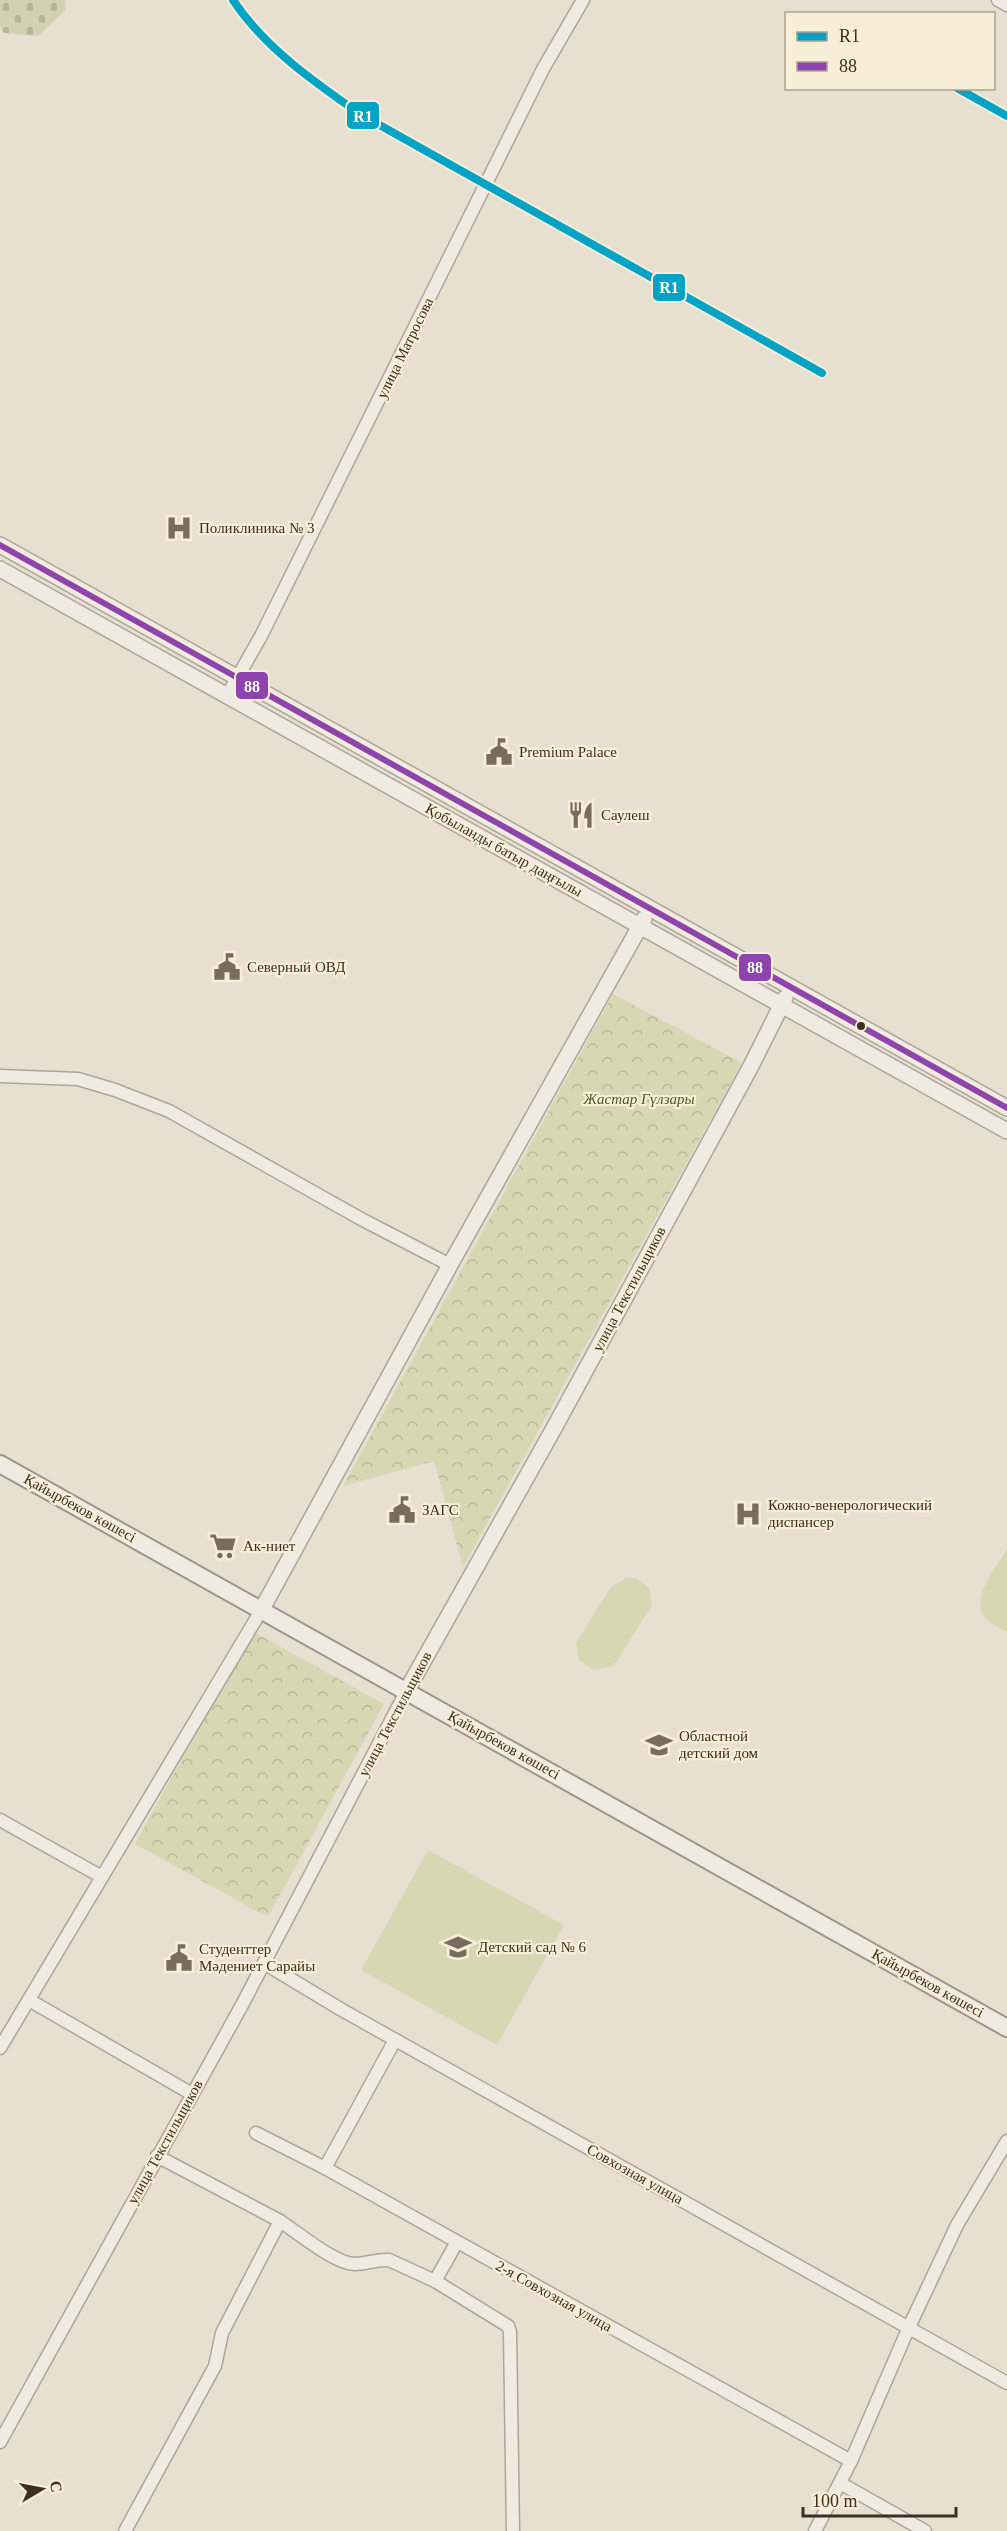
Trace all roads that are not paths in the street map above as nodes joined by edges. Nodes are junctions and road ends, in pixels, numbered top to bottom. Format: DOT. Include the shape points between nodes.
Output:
graph roads {
  1 [pos="583,0"];
  2 [pos="998,0"];
  3 [pos="1007,5"];
  4 [pos="0,545"];
  5 [pos="0,569"];
  6 [pos="238,678"];
  7 [pos="228,696"];
  8 [pos="650,908"];
  9 [pos="640,926"];
  10 [pos="790,986"];
  11 [pos="781,1007"];
  12 [pos="0,1076"];
  13 [pos="1007,1108"];
  14 [pos="1007,1131"];
  15 [pos="450,1265"];
  16 [pos="0,1464"];
  17 [pos="261,1609"];
  18 [pos="407,1690"];
  19 [pos="0,1820"];
  20 [pos="102,1877"];
  21 [pos="264,1963"];
  22 [pos="29,2000"];
  23 [pos="1007,2028"];
  24 [pos="395,2040"];
  25 [pos="0,2048"];
  26 [pos="192,2094"];
  27 [pos="256,2133"];
  28 [pos="1007,2141"];
  29 [pos="157,2156"];
  30 [pos="325,2168"];
  31 [pos="280,2221"];
  32 [pos="457,2242"];
  33 [pos="435,2281"];
  34 [pos="909,2327"];
  35 [pos="1007,2383"];
  36 [pos="0,2442"];
  37 [pos="851,2460"];
  38 [pos="840,2482"];
  39 [pos="125,2531"];
  40 [pos="513,2531"];
  41 [pos="815,2531"];
  42 [pos="925,2531"];
  1 -- 6 [label="street, улица Матросова" via="543,69"];
  2 -- 3 [label="street"];
  4 -- 6 [label="street, Қобыланды батыр даңғылы"];
  5 -- 7 [label="street, Қобыланды батыр даңғылы"];
  6 -- 7 [label="street, улица Матросова"];
  6 -- 8 [label="street, Қобыланды батыр даңғылы"];
  7 -- 9 [label="street, Қобыланды батыр даңғылы"];
  8 -- 9 [label="street"];
  8 -- 10 [label="street, Қобыланды батыр даңғылы"];
  9 -- 11 [label="street, Қобыланды батыр даңғылы"];
  9 -- 15 [label="street"];
  10 -- 11 [label="street, улица Текстильщиков"];
  10 -- 13 [label="street, Қобыланды батыр даңғылы"];
  11 -- 14 [label="street, Қобыланды батыр даңғылы"];
  11 -- 18 [label="street, улица Текстильщиков" via="553,1430"];
  12 -- 15 [label="street" via="78,1079 169,1111"];
  15 -- 17 [label="street"];
  16 -- 17 [label="main road, Қайырбеков көшесі"];
  17 -- 18 [label="main road, Қайырбеков көшесі"];
  17 -- 20 [label="street"];
  18 -- 21 [label="street, улица Текстильщиков"];
  18 -- 23 [label="main road, Қайырбеков көшесі"];
  19 -- 20 [label="street"];
  20 -- 22 [label="street"];
  21 -- 24 [label="street, Совхозная улица"];
  21 -- 26 [label="street, улица Текстильщиков"];
  22 -- 25 [label="street"];
  22 -- 26 [label="street"];
  24 -- 30 [label="street"];
  24 -- 34 [label="street, Совхозная улица"];
  26 -- 29 [label="street, улица Текстильщиков"];
  27 -- 30 [label="street, 2-я Совхозная улица"];
  28 -- 34 [label="street" via="957,2225"];
  29 -- 31 [label="street"];
  29 -- 36 [label="street, улица Текстильщиков"];
  30 -- 32 [label="street, 2-я Совхозная улица"];
  31 -- 33 [label="street" via="337,2258 354,2264 388,2260"];
  31 -- 39 [label="street" via="222,2333 215,2366"];
  32 -- 33 [label="street"];
  32 -- 37 [label="street, 2-я Совхозная улица"];
  33 -- 40 [label="street" via="508,2326 510,2332"];
  34 -- 35 [label="street, Совхозная улица"];
  34 -- 37 [label="street"];
  37 -- 38 [label="street"];
  38 -- 41 [label="street"];
  38 -- 42 [label="street"];
}
